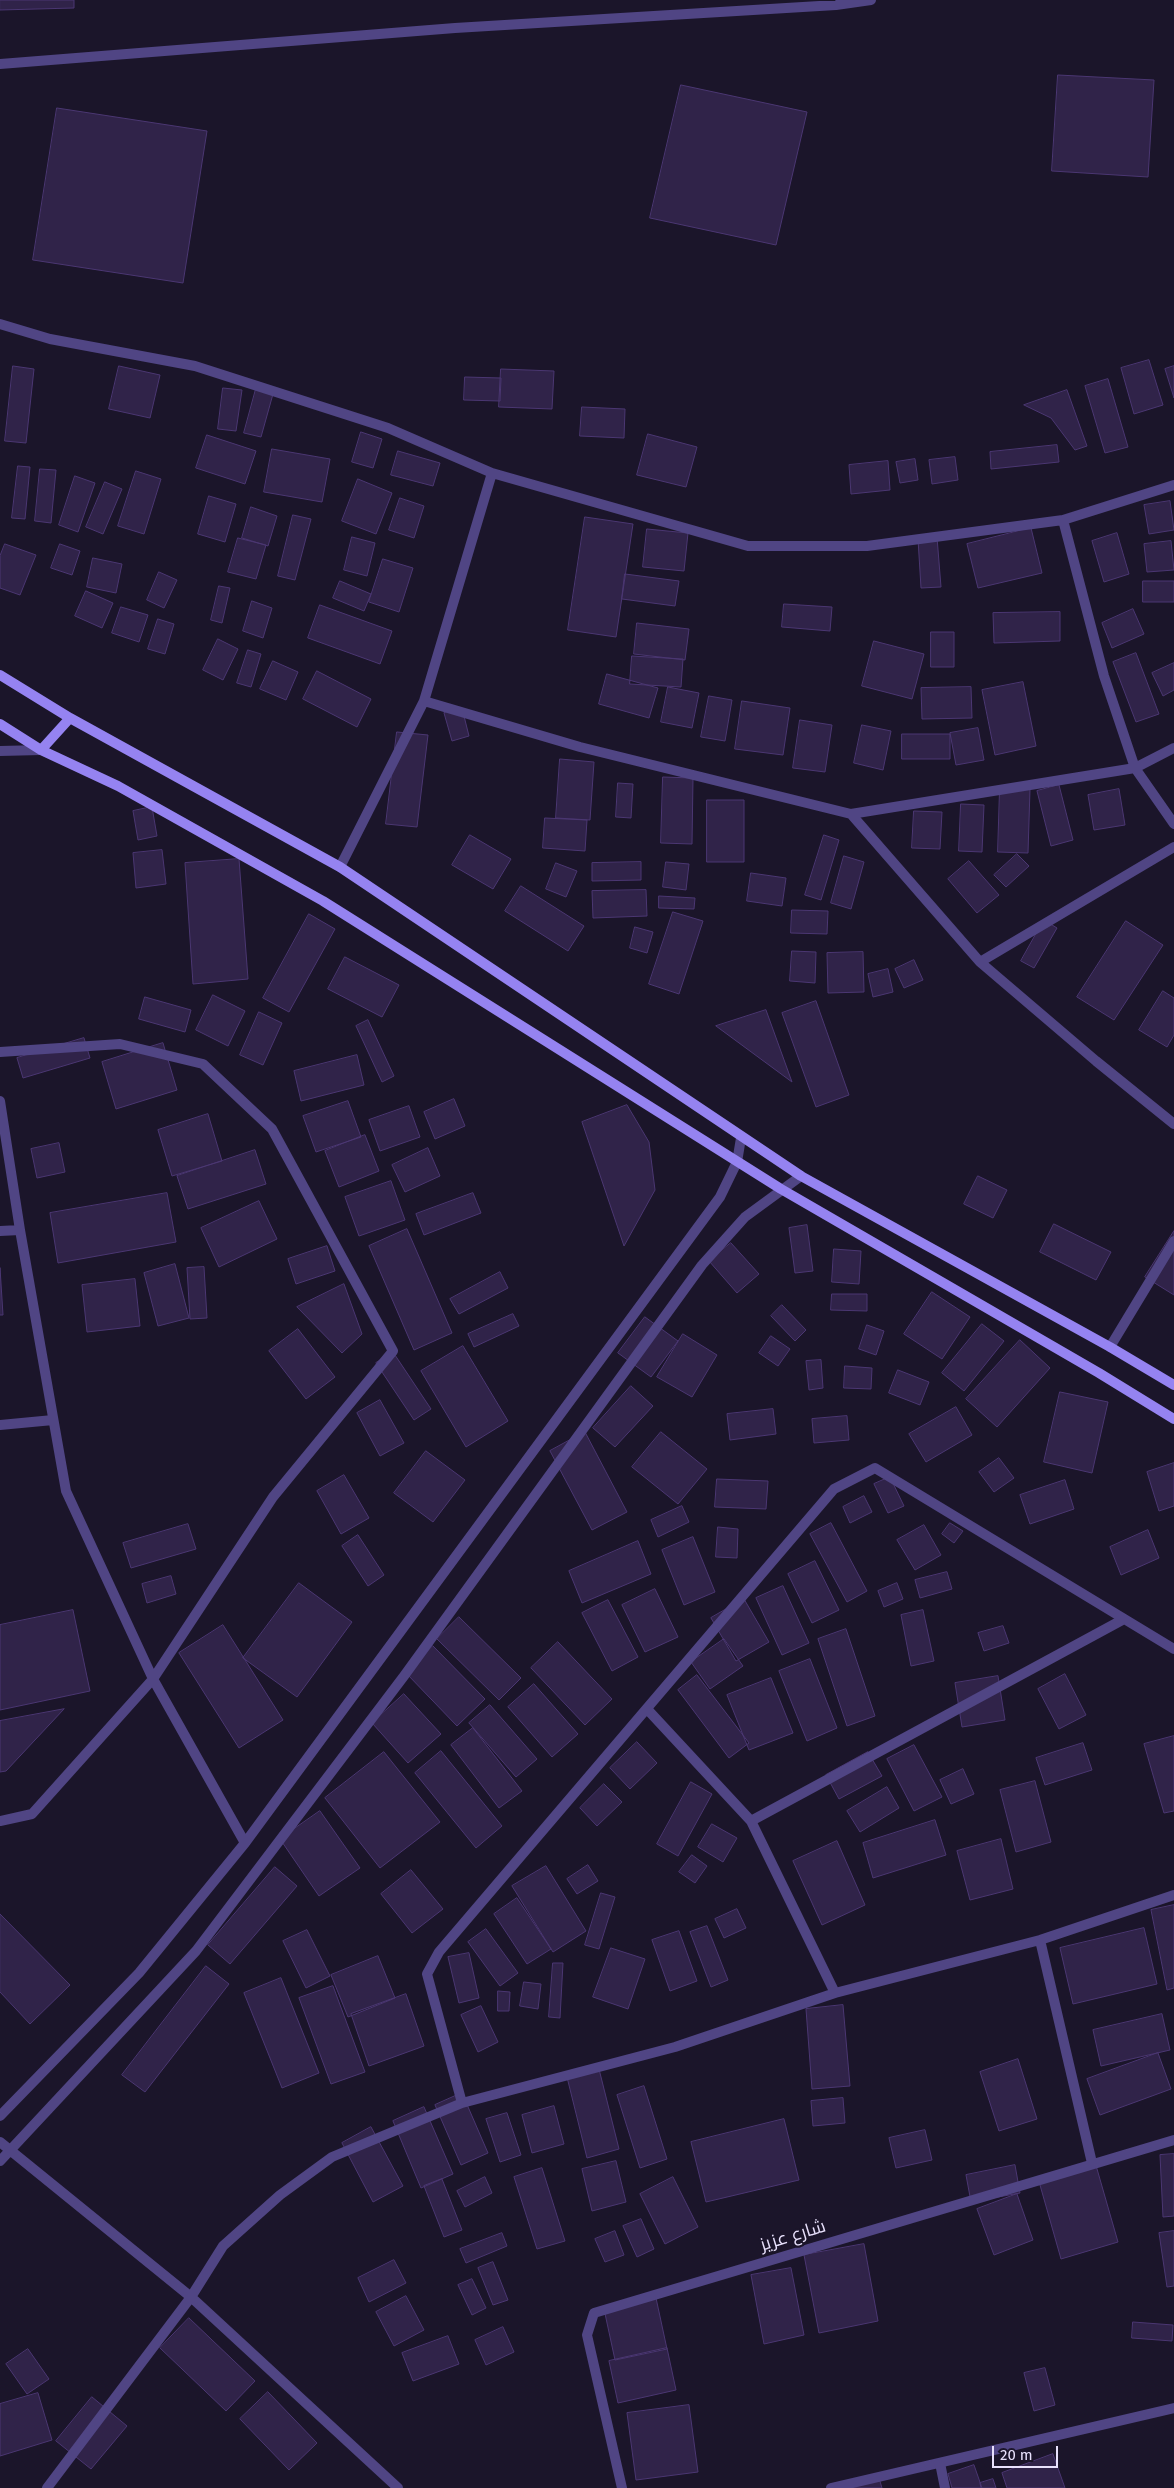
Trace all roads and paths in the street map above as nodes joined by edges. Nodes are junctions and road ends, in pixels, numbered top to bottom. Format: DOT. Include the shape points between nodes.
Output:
graph roads {
  1 [pos="871,0"];
  2 [pos="0,64"];
  3 [pos="0,324"];
  4 [pos="492,473"];
  5 [pos="1174,485"];
  6 [pos="1063,520"];
  7 [pos="0,675"];
  8 [pos="424,702"];
  9 [pos="70,718"];
  10 [pos="0,724"];
  11 [pos="1174,748"];
  12 [pos="41,750"];
  13 [pos="0,751"];
  14 [pos="1135,768"];
  15 [pos="852,814"];
  16 [pos="1174,824"];
  17 [pos="1174,848"];
  18 [pos="340,867"];
  19 [pos="980,962"];
  20 [pos="0,1052"];
  21 [pos="0,1101"];
  22 [pos="1174,1124"];
  23 [pos="741,1138"];
  24 [pos="738,1162"];
  25 [pos="801,1176"];
  26 [pos="781,1189"];
  27 [pos="20,1230"];
  28 [pos="0,1231"];
  29 [pos="1174,1241"];
  30 [pos="1110,1347"];
  31 [pos="1174,1385"];
  32 [pos="53,1420"];
  33 [pos="1174,1420"];
  34 [pos="0,1425"];
  35 [pos="1124,1619"];
  36 [pos="1174,1649"];
  37 [pos="154,1679"];
  38 [pos="647,1709"];
  39 [pos="0,1821"];
  40 [pos="751,1821"];
  41 [pos="245,1843"];
  42 [pos="1174,1896"];
  43 [pos="1040,1940"];
  44 [pos="835,1994"];
  45 [pos="462,2103"];
  46 [pos="0,2116"];
  47 [pos="1174,2140"];
  48 [pos="0,2142"];
  49 [pos="9,2149"];
  50 [pos="0,2161"];
  51 [pos="1092,2163"];
  52 [pos="191,2297"];
  53 [pos="1174,2408"];
  54 [pos="940,2462"];
  55 [pos="47,2488"];
  56 [pos="398,2488"];
  57 [pos="622,2488"];
  58 [pos="832,2488"];
  59 [pos="945,2488"];
  1 -- 2 [label="street" via="836,5 455,28"];
  3 -- 4 [label="street" via="50,338 195,366 388,428"];
  4 -- 6 [label="street" via="748,546 867,546"];
  4 -- 8 [label="street"];
  5 -- 6 [label="street"];
  6 -- 14 [label="street" via="1104,676"];
  7 -- 9 [label="street"];
  8 -- 15 [label="street" via="580,747"];
  8 -- 18 [label="street"];
  9 -- 12 [label="street"];
  9 -- 18 [label="street"];
  10 -- 12 [label="street"];
  11 -- 14 [label="street"];
  12 -- 13 [label="street"];
  12 -- 24 [label="street" via="118,786 323,901"];
  14 -- 15 [label="street"];
  14 -- 16 [label="street"];
  15 -- 19 [label="street"];
  17 -- 19 [label="street"];
  18 -- 23 [label="street"];
  19 -- 22 [label="street"];
  20 -- 37 [label="street" via="120,1044 203,1064 272,1129 394,1351 273,1497"];
  21 -- 27 [label="street"];
  23 -- 24 [label="street"];
  23 -- 25 [label="street"];
  24 -- 26 [label="street"];
  24 -- 41 [label="street" via="720,1197"];
  25 -- 26 [label="street"];
  25 -- 30 [label="street"];
  26 -- 33 [label="street" via="1091,1368"];
  26 -- 49 [label="street" via="740,1223 702,1265 404,1676 196,1951"];
  27 -- 28 [label="street"];
  27 -- 32 [label="street"];
  29 -- 30 [label="street"];
  30 -- 31 [label="street"];
  32 -- 34 [label="street"];
  32 -- 37 [label="street" via="66,1491"];
  35 -- 36 [label="street"];
  35 -- 38 [label="street" via="875,1468 834,1489"];
  35 -- 40 [label="street"];
  37 -- 39 [label="street" via="32,1814"];
  37 -- 41 [label="street"];
  38 -- 40 [label="street"];
  38 -- 45 [label="street" via="439,1952 428,1974"];
  40 -- 44 [label="street"];
  41 -- 46 [label="street" via="139,1973"];
  42 -- 43 [label="street"];
  43 -- 44 [label="street"];
  43 -- 51 [label="street"];
  44 -- 45 [label="street" via="675,2047"];
  45 -- 52 [label="street" via="332,2157 280,2195 223,2246"];
  47 -- 51 [label="street, شارع عزيز"];
  48 -- 49 [label="street"];
  49 -- 50 [label="street"];
  49 -- 52 [label="street"];
  51 -- 57 [label="street, شارع عزيز" via="594,2313 587,2335"];
  52 -- 55 [label="street"];
  52 -- 56 [label="street"];
  53 -- 54 [label="street"];
  54 -- 58 [label="street"];
  54 -- 59 [label="street"];
}
